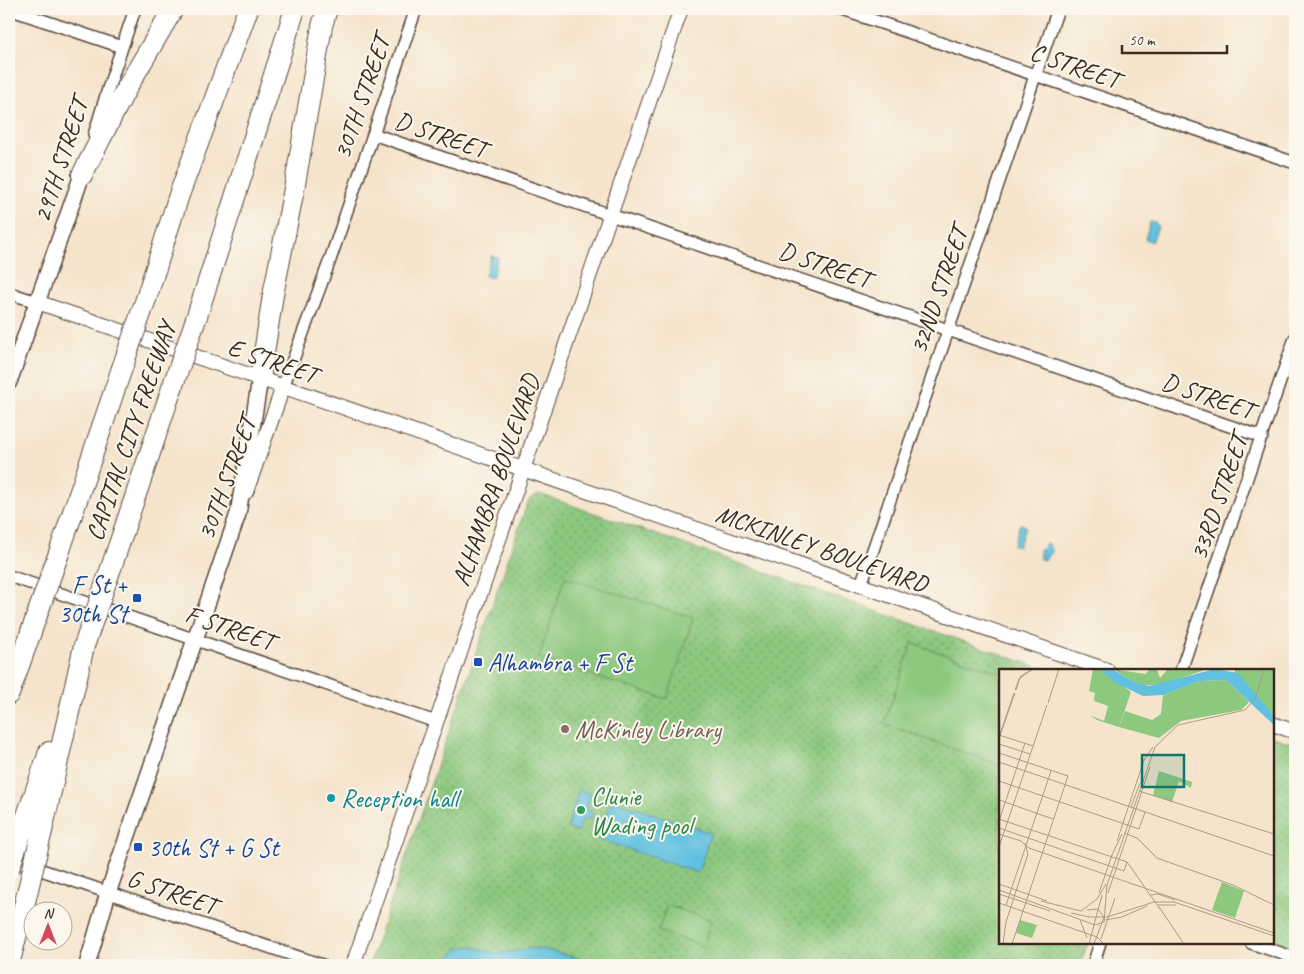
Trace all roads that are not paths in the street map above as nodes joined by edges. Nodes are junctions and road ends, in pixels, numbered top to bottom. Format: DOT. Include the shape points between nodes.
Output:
graph roads {
  1 [pos="9,9"];
  2 [pos="135,9"];
  3 [pos="173,9"];
  4 [pos="248,9"];
  5 [pos="296,9"];
  6 [pos="326,9"];
  7 [pos="416,9"];
  8 [pos="681,9"];
  9 [pos="840,9"];
  10 [pos="1058,9"];
  11 [pos="122,47"];
  12 [pos="1035,75"];
  13 [pos="373,134"];
  14 [pos="1295,163"];
  15 [pos="82,175"];
  16 [pos="610,215"];
  17 [pos="9,293"];
  18 [pos="37,302"];
  19 [pos="948,330"];
  20 [pos="1295,338"];
  21 [pos="260,379"];
  22 [pos="9,382"];
  23 [pos="283,387"];
  24 [pos="1262,436"];
  25 [pos="523,470"];
  26 [pos="238,514"];
  27 [pos="9,576"];
  28 [pos="861,586"];
  29 [pos="194,639"];
  30 [pos="1103,669"];
  31 [pos="1181,669"];
  32 [pos="9,694"];
  33 [pos="436,722"];
  34 [pos="1274,724"];
  35 [pos="1295,732"];
  36 [pos="33,828"];
  37 [pos="9,859"];
  38 [pos="9,869"];
  39 [pos="108,893"];
  40 [pos="1100,944"];
  41 [pos="1254,944"];
  42 [pos="1295,958"];
  43 [pos="9,965"];
  44 [pos="87,965"];
  45 [pos="322,965"];
  46 [pos="353,965"];
  47 [pos="1092,965"];
  48 [pos="1293,965"];
  1 -- 11 [label="street"];
  2 -- 11 [label="street, 29TH STREET"];
  3 -- 15 [label="highway" via="125,91"];
  4 -- 32 [label="highway, CAPITAL CITY FREEWAY, bridge" via="179,195"];
  5 -- 36 [label="highway, CAPITAL CITY FREEWAY, bridge" via="197,316 84,646"];
  6 -- 21 [label="highway"];
  7 -- 13 [label="street, 30TH STREET"];
  8 -- 16 [label="street, ALHAMBRA BOULEVARD"];
  9 -- 12 [label="street, C STREET"];
  10 -- 12 [label="street, 32ND STREET"];
  11 -- 15 [label="street, 29TH STREET"];
  12 -- 14 [label="street, C STREET"];
  12 -- 19 [label="street, 32ND STREET"];
  13 -- 16 [label="street, D STREET"];
  13 -- 23 [label="street, 30TH STREET"];
  15 -- 18 [label="main road, 29TH STREET"];
  16 -- 19 [label="street, D STREET"];
  16 -- 25 [label="street, ALHAMBRA BOULEVARD"];
  17 -- 18 [label="street, E STREET"];
  18 -- 21 [label="street, E STREET"];
  18 -- 22 [label="main road, 29TH STREET"];
  19 -- 24 [label="street, D STREET"];
  19 -- 28 [label="street, 32ND STREET"];
  20 -- 24 [label="street, 33RD STREET"];
  21 -- 23 [label="street, E STREET"];
  21 -- 26 [label="main road"];
  23 -- 25 [label="street, E STREET"];
  23 -- 26 [label="street, 30TH STREET"];
  24 -- 31 [label="street, 33RD STREET"];
  25 -- 28 [label="street, MCKINLEY BOULEVARD"];
  25 -- 33 [label="street, ALHAMBRA BOULEVARD"];
  26 -- 29 [label="main road, 30TH STREET"];
  27 -- 29 [label="street, F STREET"];
  28 -- 30 [label="street, MCKINLEY BOULEVARD"];
  29 -- 33 [label="street, F STREET"];
  29 -- 39 [label="main road, 30TH STREET"];
  33 -- 46 [label="street, ALHAMBRA BOULEVARD"];
  34 -- 35 [label="street"];
  36 -- 38 [label="highway, CAPITAL CITY FREEWAY, bridge"];
  36 -- 43 [label="highway, bridge" via="24,906"];
  37 -- 39 [label="street, G STREET"];
  39 -- 44 [label="main road, 30TH STREET"];
  39 -- 45 [label="street, G STREET"];
  40 -- 47 [label="street"];
  41 -- 42 [label="street"];
  42 -- 48 [label="street"];
}
